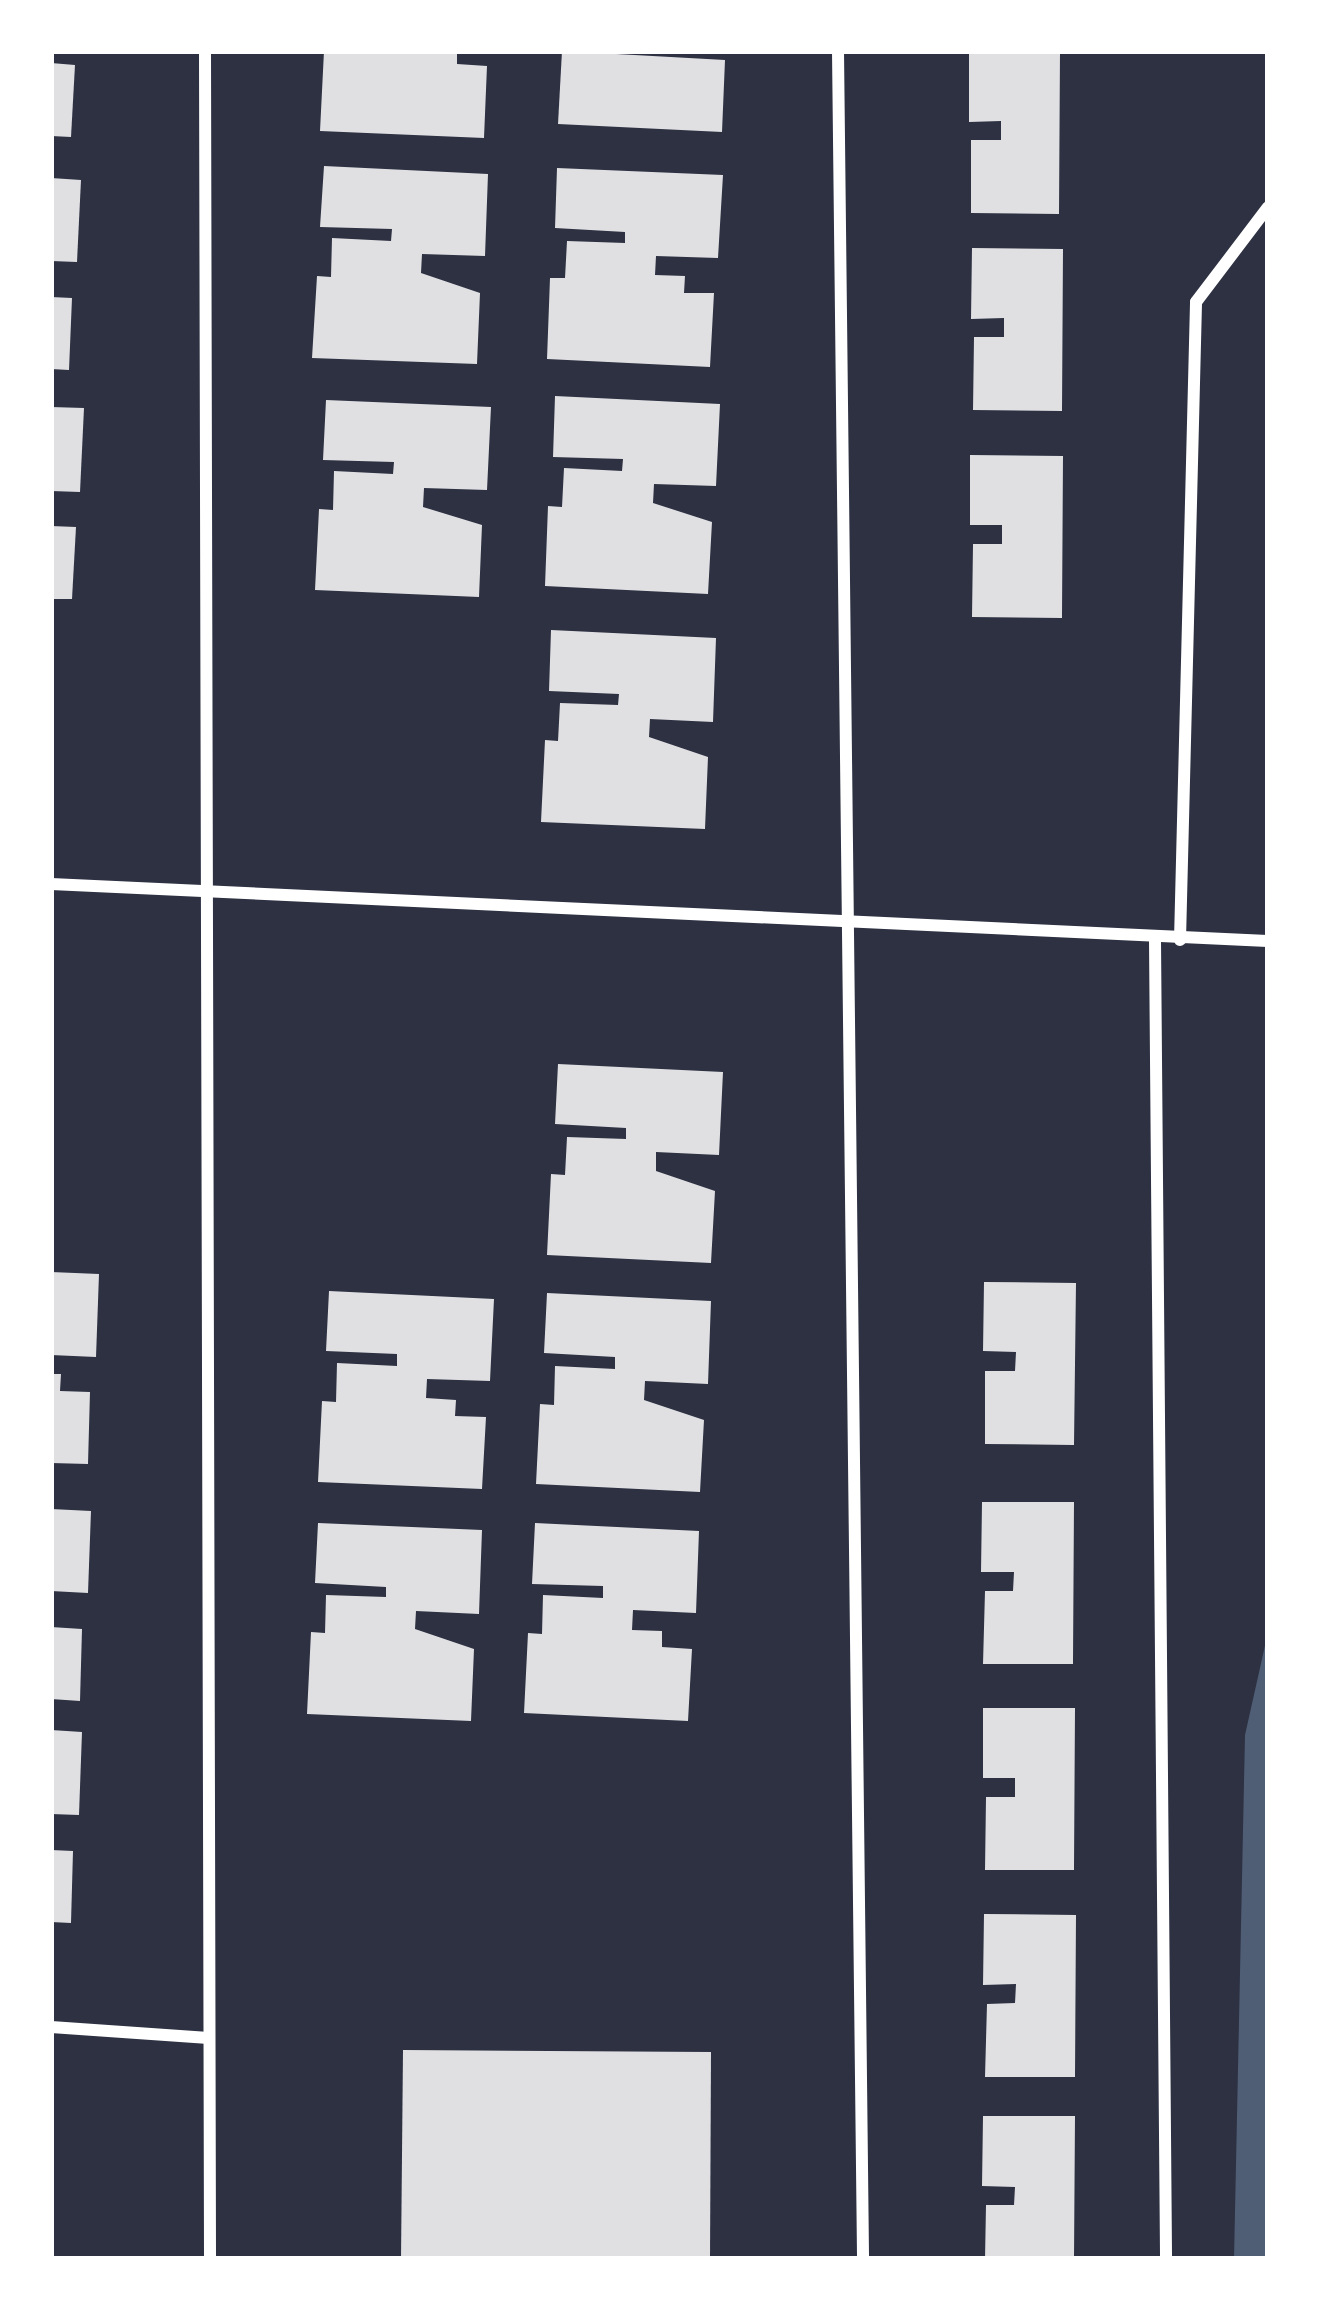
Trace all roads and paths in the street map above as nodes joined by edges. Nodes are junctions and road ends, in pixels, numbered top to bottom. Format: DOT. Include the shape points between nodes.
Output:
graph roads {
  1 [pos="205,51"];
  2 [pos="838,51"];
  3 [pos="1268,207"];
  4 [pos="51,884"];
  5 [pos="215,899"];
  6 [pos="849,926"];
  7 [pos="1155,940"];
  8 [pos="1180,940"];
  9 [pos="1268,941"];
  10 [pos="51,2027"];
  11 [pos="209,2038"];
  12 [pos="210,2259"];
  13 [pos="863,2259"];
  14 [pos="1166,2259"];
  1 -- 5 [label="street"];
  2 -- 6 [label="street"];
  3 -- 8 [label="street" via="1196,302"];
  4 -- 5 [label="street"];
  5 -- 6 [label="street"];
  5 -- 11 [label="street"];
  6 -- 7 [label="street"];
  6 -- 13 [label="street"];
  7 -- 8 [label="street"];
  7 -- 14 [label="street"];
  8 -- 9 [label="street"];
  10 -- 11 [label="street"];
  11 -- 12 [label="street"];
}
